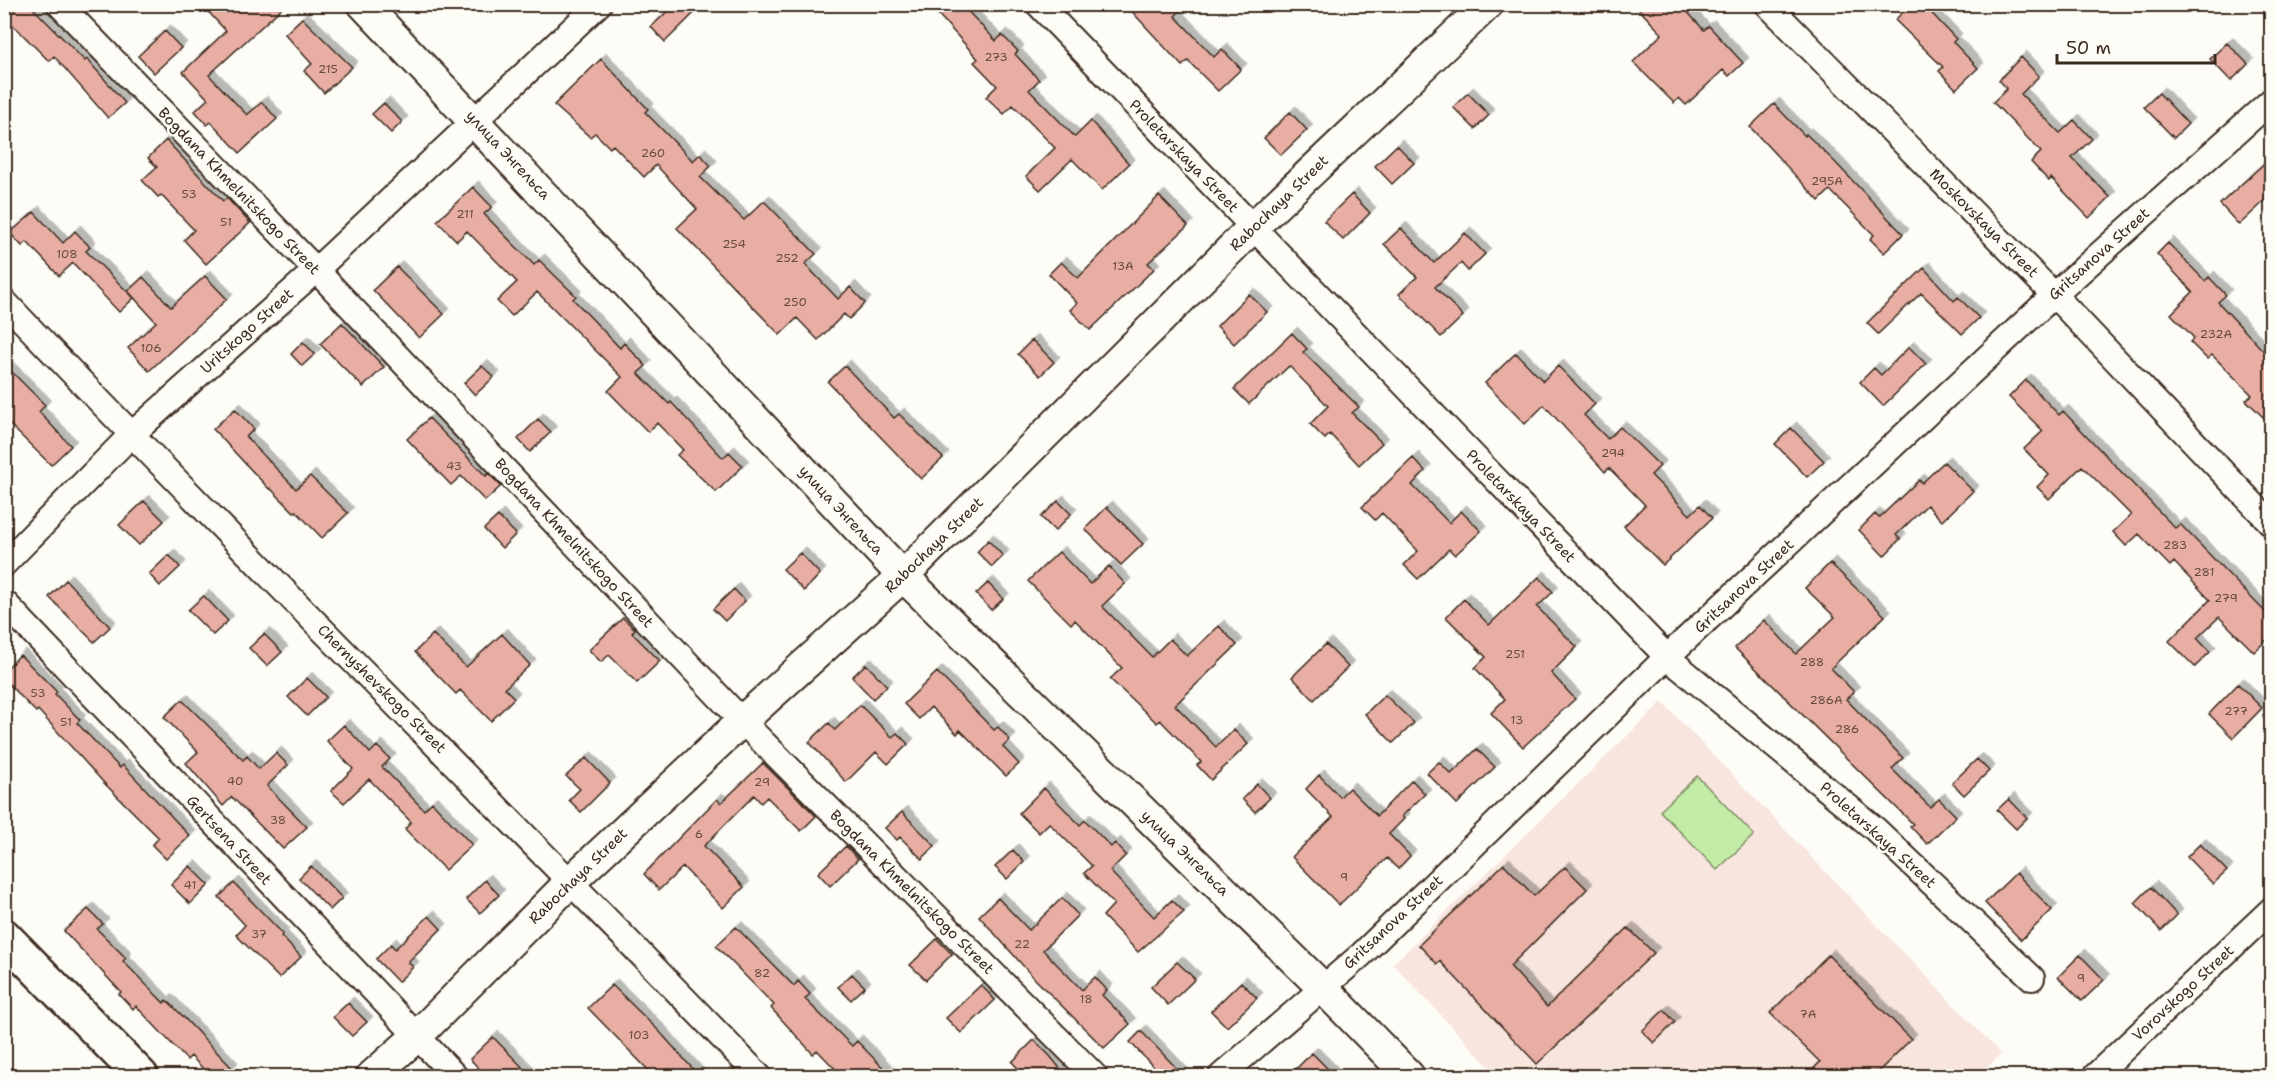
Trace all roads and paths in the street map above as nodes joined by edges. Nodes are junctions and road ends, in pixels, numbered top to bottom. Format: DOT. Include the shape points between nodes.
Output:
graph roads {
  1 [pos="59,4"];
  2 [pos="363,4"];
  3 [pos="599,4"];
  4 [pos="1038,4"];
  5 [pos="1488,4"];
  6 [pos="1767,4"];
  7 [pos="2271,100"];
  8 [pos="476,120"];
  9 [pos="1252,228"];
  10 [pos="316,270"];
  11 [pos="2054,295"];
  12 [pos="4,301"];
  13 [pos="131,435"];
  14 [pos="2271,524"];
  15 [pos="4,564"];
  16 [pos="903,576"];
  17 [pos="4,602"];
  18 [pos="1668,657"];
  19 [pos="742,721"];
  20 [pos="571,881"];
  21 [pos="2271,909"];
  22 [pos="4,936"];
  23 [pos="2032,978"];
  24 [pos="1322,987"];
  25 [pos="416,1037"];
  26 [pos="141,1077"];
  27 [pos="372,1077"];
  28 [pos="454,1077"];
  29 [pos="759,1077"];
  30 [pos="1095,1077"];
  31 [pos="1221,1077"];
  32 [pos="1409,1077"];
  33 [pos="2095,1077"];
  1 -- 10 [label="street, Bogdana Khmelnitskogo Street"];
  2 -- 8 [label="street, улица Энгельса"];
  3 -- 8 [label="street, Uritskogo Street"];
  4 -- 9 [label="street, Proletarskaya Street"];
  5 -- 9 [label="street, Rabochaya Street"];
  6 -- 11 [label="street, Moskovskaya Street"];
  7 -- 11 [label="street, Gritsanova Street"];
  8 -- 10 [label="street, Uritskogo Street"];
  8 -- 16 [label="street, улица Энгельса"];
  9 -- 16 [label="street, Rabochaya Street"];
  9 -- 18 [label="street, Proletarskaya Street"];
  10 -- 13 [label="street, Uritskogo Street"];
  10 -- 19 [label="street, Bogdana Khmelnitskogo Street"];
  11 -- 14 [label="street, Moskovskaya Street"];
  11 -- 18 [label="street, Gritsanova Street"];
  12 -- 13 [label="street, Chernyshevskogo Street"];
  13 -- 15 [label="street, Uritskogo Street"];
  13 -- 20 [label="street, Chernyshevskogo Street"];
  16 -- 19 [label="street, Rabochaya Street"];
  16 -- 24 [label="street, улица Энгельса"];
  17 -- 25 [label="street, Gertsena Street"];
  18 -- 23 [label="street, Proletarskaya Street" via="1875,829"];
  18 -- 24 [label="street, Gritsanova Street" via="1362,954"];
  19 -- 20 [label="street, Rabochaya Street"];
  19 -- 30 [label="street, Bogdana Khmelnitskogo Street"];
  20 -- 25 [label="street, Rabochaya Street"];
  20 -- 29 [label="street, Chernyshevskogo Street"];
  21 -- 33 [label="street, Vorovskogo Street"];
  22 -- 26 [label="main road"];
  24 -- 31 [label="street, Gritsanova Street"];
  24 -- 32 [label="street, улица Энгельса"];
  25 -- 27 [label="street, Rabochaya Street"];
  25 -- 28 [label="street, Gertsena Street"];
}
